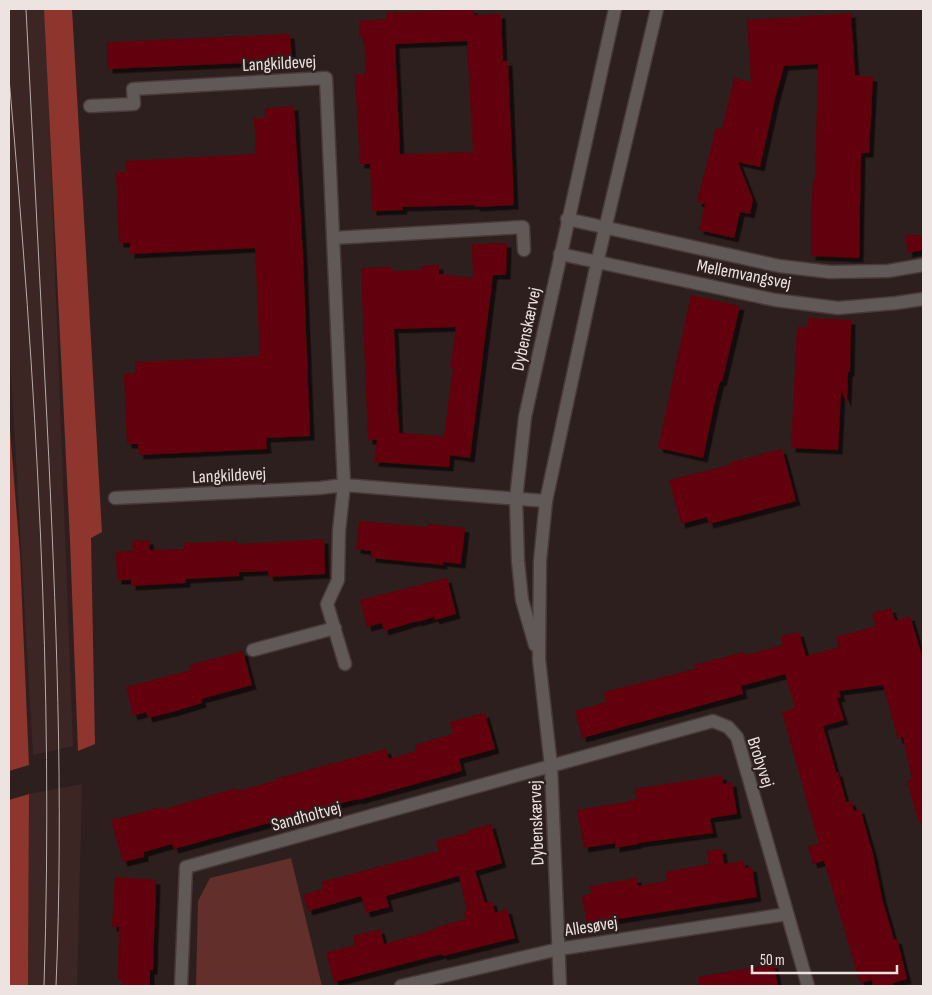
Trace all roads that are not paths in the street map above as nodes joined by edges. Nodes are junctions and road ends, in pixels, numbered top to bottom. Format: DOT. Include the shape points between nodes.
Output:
graph roads {
  1 [pos="615,9"];
  2 [pos="657,9"];
  3 [pos="90,106"];
  4 [pos="568,219"];
  5 [pos="606,228"];
  6 [pos="333,238"];
  7 [pos="524,250"];
  8 [pos="560,254"];
  9 [pos="597,263"];
  10 [pos="923,265"];
  11 [pos="923,299"];
  12 [pos="344,485"];
  13 [pos="115,498"];
  14 [pos="516,500"];
  15 [pos="546,501"];
  16 [pos="335,628"];
  17 [pos="253,650"];
  18 [pos="539,659"];
  19 [pos="345,664"];
  20 [pos="551,766"];
  21 [pos="787,914"];
  22 [pos="559,949"];
  23 [pos="181,986"];
  24 [pos="402,986"];
  25 [pos="560,986"];
  26 [pos="808,986"];
  1 -- 4 [label="street, Dybenskærvej"];
  2 -- 5 [label="street, Dybenskærvej"];
  3 -- 6 [label="street, Langkildevej" via="134,104 133,89 326,78"];
  4 -- 5 [label="street, Mellemvangsvej"];
  4 -- 8 [label="street, Dybenskærvej"];
  5 -- 9 [label="street, Dybenskærvej"];
  5 -- 10 [label="street, Mellemvangsvej" via="779,266 840,272 888,271"];
  6 -- 7 [label="street" via="522,227"];
  6 -- 12 [label="street, Langkildevej"];
  8 -- 9 [label="street, Mellemvangsvej"];
  8 -- 14 [label="street, Dybenskærvej" via="525,417"];
  9 -- 11 [label="street, Mellemvangsvej" via="775,300 838,308"];
  9 -- 15 [label="street, Dybenskærvej"];
  12 -- 13 [label="street, Langkildevej"];
  12 -- 14 [label="street, Langkildevej"];
  12 -- 16 [label="street, Langkildevej" via="338,580 327,604"];
  14 -- 15 [label="street, Langkildevej"];
  14 -- 18 [label="street, Dybenskærvej" via="522,600"];
  15 -- 18 [label="street, Dybenskærvej" via="540,560"];
  16 -- 17 [label="street"];
  16 -- 19 [label="street, Langkildevej"];
  18 -- 20 [label="street, Dybenskærvej"];
  20 -- 21 [label="street, Brobyvej" via="712,721 728,727 737,737"];
  20 -- 22 [label="street, Dybenskærvej"];
  20 -- 23 [label="street, Sandholtvej" via="186,867"];
  21 -- 22 [label="street, Allesøvej"];
  21 -- 26 [label="street, Brobyvej"];
  22 -- 24 [label="street, Allesøvej"];
  22 -- 25 [label="street, Dybenskærvej"];
}
